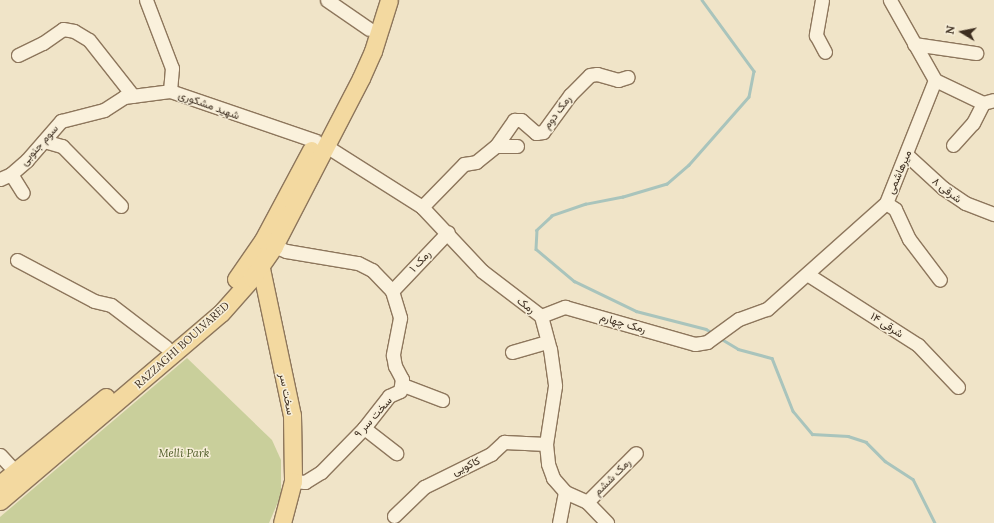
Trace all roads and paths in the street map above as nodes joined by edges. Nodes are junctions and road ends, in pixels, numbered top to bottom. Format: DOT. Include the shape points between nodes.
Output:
graph roads {
  1 [pos="146,0"];
  2 [pos="327,0"];
  3 [pos="378,0"];
  4 [pos="388,0"];
  5 [pos="822,0"];
  6 [pos="890,0"];
  7 [pos="369,29"];
  8 [pos="914,44"];
  9 [pos="825,52"];
  10 [pos="976,53"];
  11 [pos="18,55"];
  12 [pos="628,77"];
  13 [pos="935,80"];
  14 [pos="170,91"];
  15 [pos="133,96"];
  16 [pos="988,101"];
  17 [pos="44,141"];
  18 [pos="321,143"];
  19 [pos="953,145"];
  20 [pos="496,146"];
  21 [pos="517,146"];
  22 [pos="907,155"];
  23 [pos="6,177"];
  24 [pos="23,193"];
  25 [pos="886,203"];
  26 [pos="121,206"];
  27 [pos="422,207"];
  28 [pos="994,214"];
  29 [pos="448,232"];
  30 [pos="268,243"];
  31 [pos="17,260"];
  32 [pos="256,262"];
  33 [pos="807,274"];
  34 [pos="940,280"];
  35 [pos="392,291"];
  36 [pos="541,316"];
  37 [pos="548,342"];
  38 [pos="707,342"];
  39 [pos="166,347"];
  40 [pos="512,352"];
  41 [pos="403,385"];
  42 [pos="958,387"];
  43 [pos="442,400"];
  44 [pos="364,428"];
  45 [pos="546,444"];
  46 [pos="636,452"];
  47 [pos="396,453"];
  48 [pos="0,455"];
  49 [pos="15,471"];
  50 [pos="293,481"];
  51 [pos="0,484"];
  52 [pos="565,492"];
  53 [pos="0,501"];
  54 [pos="587,502"];
  55 [pos="394,516"];
  56 [pos="282,523"];
  57 [pos="559,523"];
  58 [pos="607,523"];
  1 -- 14 [label="street, شهید مشکوری" via="172,68"];
  2 -- 7 [label="street"];
  3 -- 7 [label="main road, RAZZAGHI BOULVARED"];
  4 -- 18 [label="main road, RAZZAGHI BOULVARED" via="373,51"];
  5 -- 9 [label="street" via="816,35"];
  6 -- 8 [label="street"];
  7 -- 18 [label="main road, RAZZAGHI BOULVARED"];
  8 -- 10 [label="street"];
  8 -- 13 [label="street"];
  11 -- 15 [label="street" via="43,43 63,29 74,30 89,40"];
  12 -- 20 [label="street, رمک دوم" via="618,80 590,74 570,95 543,132 536,133 521,120 514,120"];
  13 -- 16 [label="street"];
  13 -- 22 [label="street, میرهاشمی"];
  14 -- 15 [label="street, سوم جنوبی"];
  14 -- 18 [label="street, شهید مشکوری"];
  15 -- 17 [label="street, سوم جنوبی" via="124,97 104,110 61,121"];
  16 -- 19 [label="street"];
  17 -- 23 [label="street, سوم جنوبی"];
  17 -- 26 [label="street" via="62,146"];
  18 -- 27 [label="street, رمک"];
  18 -- 30 [label="main road, RAZZAGHI BOULVARED"];
  20 -- 21 [label="street"];
  20 -- 27 [label="street, رمک دوم" via="476,162 464,164"];
  22 -- 25 [label="street, میرهاشمی"];
  22 -- 28 [label="street, شرقی ۸" via="943,188 965,203"];
  23 -- 24 [label="street"];
  25 -- 33 [label="street, میرهاشمی"];
  25 -- 34 [label="street" via="895,210 909,239"];
  27 -- 29 [label="street, رمک"];
  29 -- 35 [label="street, رمک ۱"];
  29 -- 36 [label="street, رمک" via="482,271"];
  30 -- 32 [label="main road, RAZZAGHI BOULVARED"];
  30 -- 35 [label="street" via="286,251 358,263 372,270"];
  31 -- 39 [label="street" via="94,301 111,305"];
  32 -- 39 [label="main road, RAZZAGHI BOULVARED" via="214,305"];
  32 -- 50 [label="main road, سخت سر" via="292,415"];
  32 -- 53 [label="main road, RAZZAGHI BOULVARED" via="221,313"];
  33 -- 38 [label="street, میرهاشمی" via="767,309 726,327"];
  33 -- 42 [label="street, شرقی ۱۴" via="918,345"];
  35 -- 41 [label="street" via="400,318 393,355"];
  36 -- 37 [label="street, رمک"];
  36 -- 38 [label="street, رمک چهارم" via="565,307 695,344"];
  37 -- 40 [label="street"];
  37 -- 45 [label="street, رمک" via="555,386"];
  39 -- 49 [label="main road, RAZZAGHI BOULVARED"];
  41 -- 43 [label="street"];
  41 -- 44 [label="street, سخت سر ۹" via="400,391 389,396"];
  44 -- 47 [label="street"];
  44 -- 50 [label="street, سخت سر ۹" via="321,472 306,482"];
  45 -- 52 [label="street, رمک" via="553,478"];
  45 -- 55 [label="street, کاکویی" via="504,442 491,454 424,487"];
  46 -- 54 [label="street, رمک ششم"];
  48 -- 49 [label="street"];
  49 -- 51 [label="main road, RAZZAGHI BOULVARED"];
  50 -- 56 [label="main road, سخت سر"];
  52 -- 54 [label="street, رمک"];
  52 -- 57 [label="street"];
  54 -- 58 [label="street, رمک"];
}
